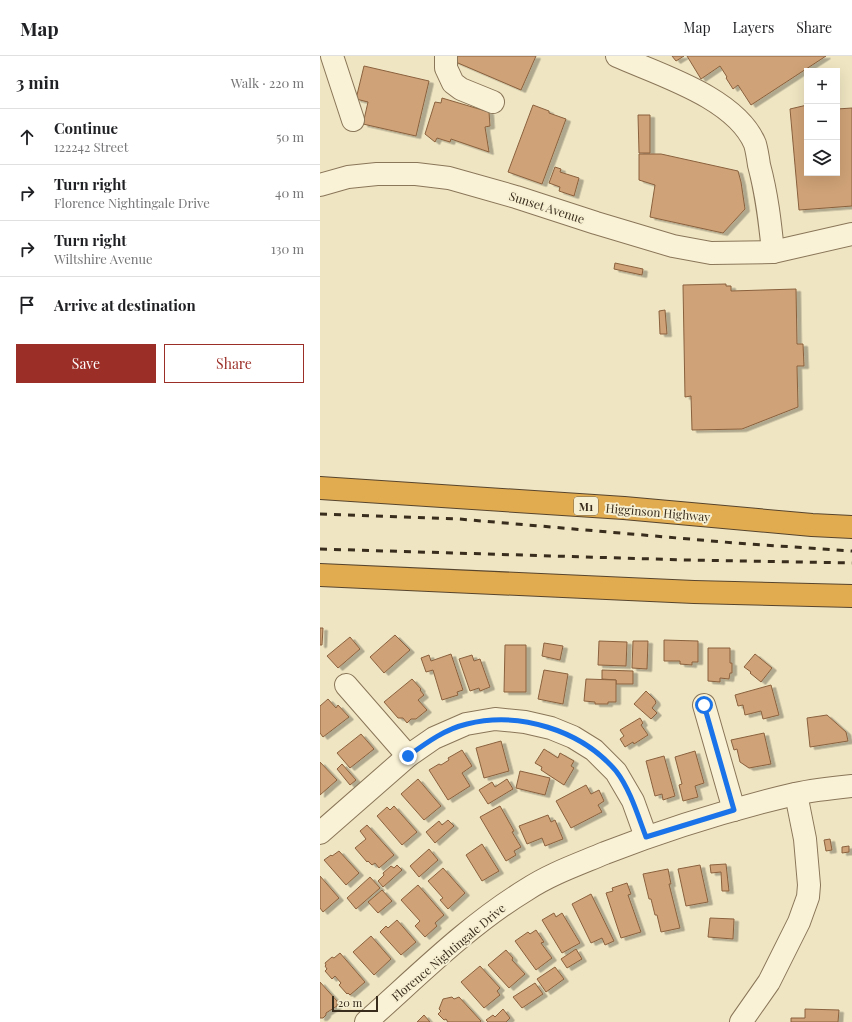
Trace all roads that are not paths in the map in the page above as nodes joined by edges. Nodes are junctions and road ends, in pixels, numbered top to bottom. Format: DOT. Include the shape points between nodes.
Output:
graph roads {
  1 [pos="332,56"];
  2 [pos="446,56"];
  3 [pos="617,56"];
  4 [pos="493,102"];
  5 [pos="353,120"];
  6 [pos="320,185"];
  7 [pos="852,234"];
  8 [pos="773,252"];
  9 [pos="320,488"];
  10 [pos="852,527"];
  11 [pos="320,575"];
  12 [pos="852,596"];
  13 [pos="346,685"];
  14 [pos="704,705"];
  15 [pos="408,756"];
  16 [pos="852,786"];
  17 [pos="796,794"];
  18 [pos="734,810"];
  19 [pos="320,833"];
  20 [pos="646,837"];
  21 [pos="366,1022"];
  22 [pos="740,1022"];
  1 -- 5 [label="street"];
  2 -- 4 [label="street" via="446,68 453,83"];
  3 -- 8 [label="street" via="705,94 730,112 746,128 755,144 766,193"];
  6 -- 8 [label="street, Sunset Avenue" via="348,177 377,174 416,174 449,178 673,246 711,253"];
  7 -- 8 [label="street, Sunset Avenue"];
  9 -- 10 [label="highway, Higginson Highway / M1" via="624,508"];
  11 -- 12 [label="highway" via="694,592"];
  13 -- 15 [label="street"];
  14 -- 18 [label="street"];
  15 -- 19 [label="street"];
  15 -- 20 [label="street" via="434,738 466,724 494,719 551,728 594,750 616,772 633,801"];
  16 -- 17 [label="street, Florence Nightingale Drive"];
  17 -- 18 [label="street, Florence Nightingale Drive"];
  17 -- 22 [label="street" via="805,839 808,897 799,922 769,982"];
  18 -- 20 [label="street, Florence Nightingale Drive"];
  20 -- 21 [label="street, Florence Nightingale Drive" via="566,869 527,889 490,915"];
}
